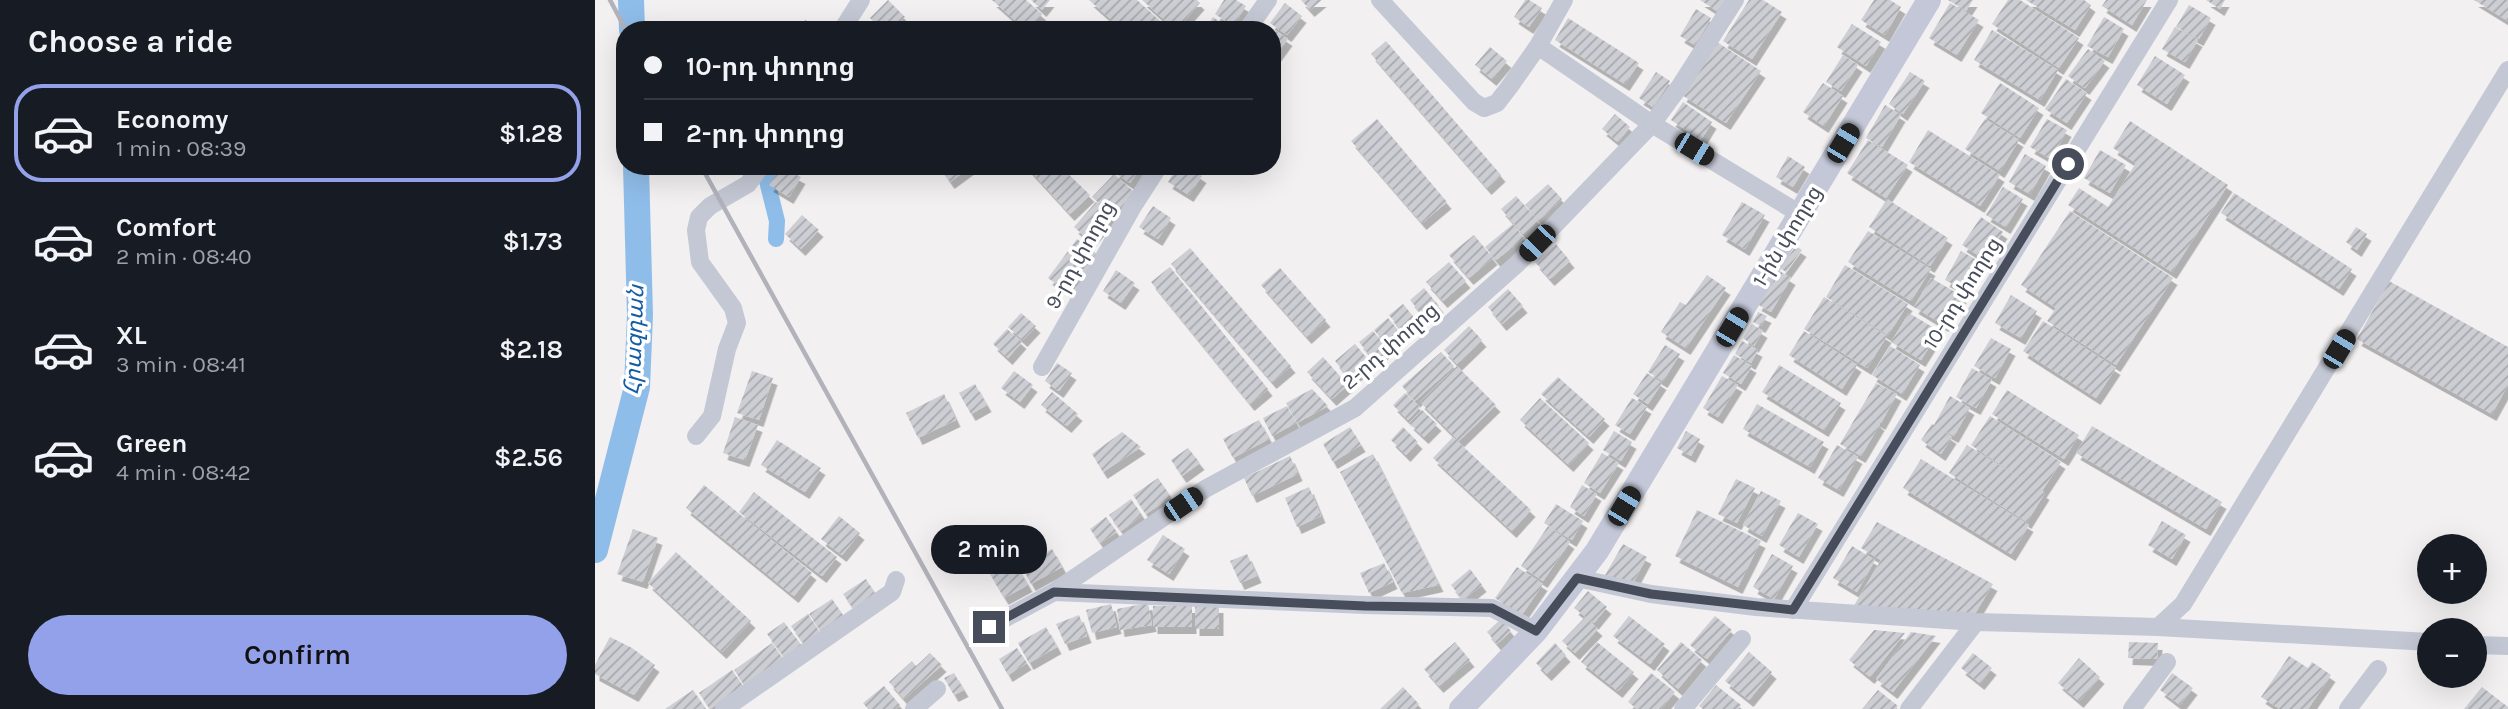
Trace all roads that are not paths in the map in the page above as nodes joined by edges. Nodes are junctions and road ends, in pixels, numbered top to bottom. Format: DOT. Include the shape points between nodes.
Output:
graph roads {
  1 [pos="861,0"];
  2 [pos="1268,0"];
  3 [pos="1380,0"];
  4 [pos="1564,0"];
  5 [pos="1735,0"];
  6 [pos="1929,0"];
  7 [pos="2169,0"];
  8 [pos="848,21"];
  9 [pos="1253,21"];
  10 [pos="1538,46"];
  11 [pos="2508,70"];
  12 [pos="1652,124"];
  13 [pos="754,175"];
  14 [pos="1153,175"];
  15 [pos="1800,214"];
  16 [pos="1042,368"];
  17 [pos="696,436"];
  18 [pos="1577,578"];
  19 [pos="896,580"];
  20 [pos="1054,592"];
  21 [pos="1793,610"];
  22 [pos="1976,622"];
  23 [pos="989,627"];
  24 [pos="2158,627"];
  25 [pos="1536,631"];
  26 [pos="1742,639"];
  27 [pos="2417,641"];
  28 [pos="2487,645"];
  29 [pos="2508,646"];
  30 [pos="2167,662"];
  31 [pos="2378,668"];
  32 [pos="937,689"];
  33 [pos="724,709"];
  34 [pos="914,709"];
  35 [pos="1461,709"];
  36 [pos="1683,709"];
  37 [pos="1909,709"];
  38 [pos="2132,709"];
  39 [pos="2348,709"];
  1 -- 8 [label="street"];
  2 -- 9 [label="street"];
  3 -- 10 [label="street" via="1484,108 1497,103"];
  4 -- 10 [label="street"];
  5 -- 12 [label="street, 2-րդ փողոց"];
  6 -- 15 [label="main road, 1-ին փողոց"];
  7 -- 21 [label="street, 10-րդ փողոց"];
  10 -- 12 [label="street"];
  11 -- 24 [label="street" via="2183,604"];
  12 -- 15 [label="street"];
  12 -- 20 [label="street, 2-րդ փողոց" via="1518,263 1355,408 1205,489"];
  13 -- 17 [label="street" via="748,184 710,206 699,217 696,230 700,262 733,308 737,323 712,416"];
  14 -- 16 [label="street, 9-րդ փողոց"];
  15 -- 18 [label="main road, 1-ին փողոց"];
  18 -- 21 [label="street" via="1651,594"];
  18 -- 25 [label="main road, 1-ին փողոց"];
  19 -- 33 [label="street" via="891,592"];
  20 -- 23 [label="street, 2-րդ փողոց"];
  20 -- 25 [label="street" via="1492,608"];
  21 -- 22 [label="street"];
  22 -- 24 [label="street"];
  22 -- 37 [label="street"];
  24 -- 27 [label="street"];
  25 -- 35 [label="main road, 1-ին փողոց"];
  26 -- 36 [label="street"];
  28 -- 29 [label="street"];
  30 -- 38 [label="street"];
  31 -- 39 [label="street"];
  32 -- 34 [label="street"];
}
